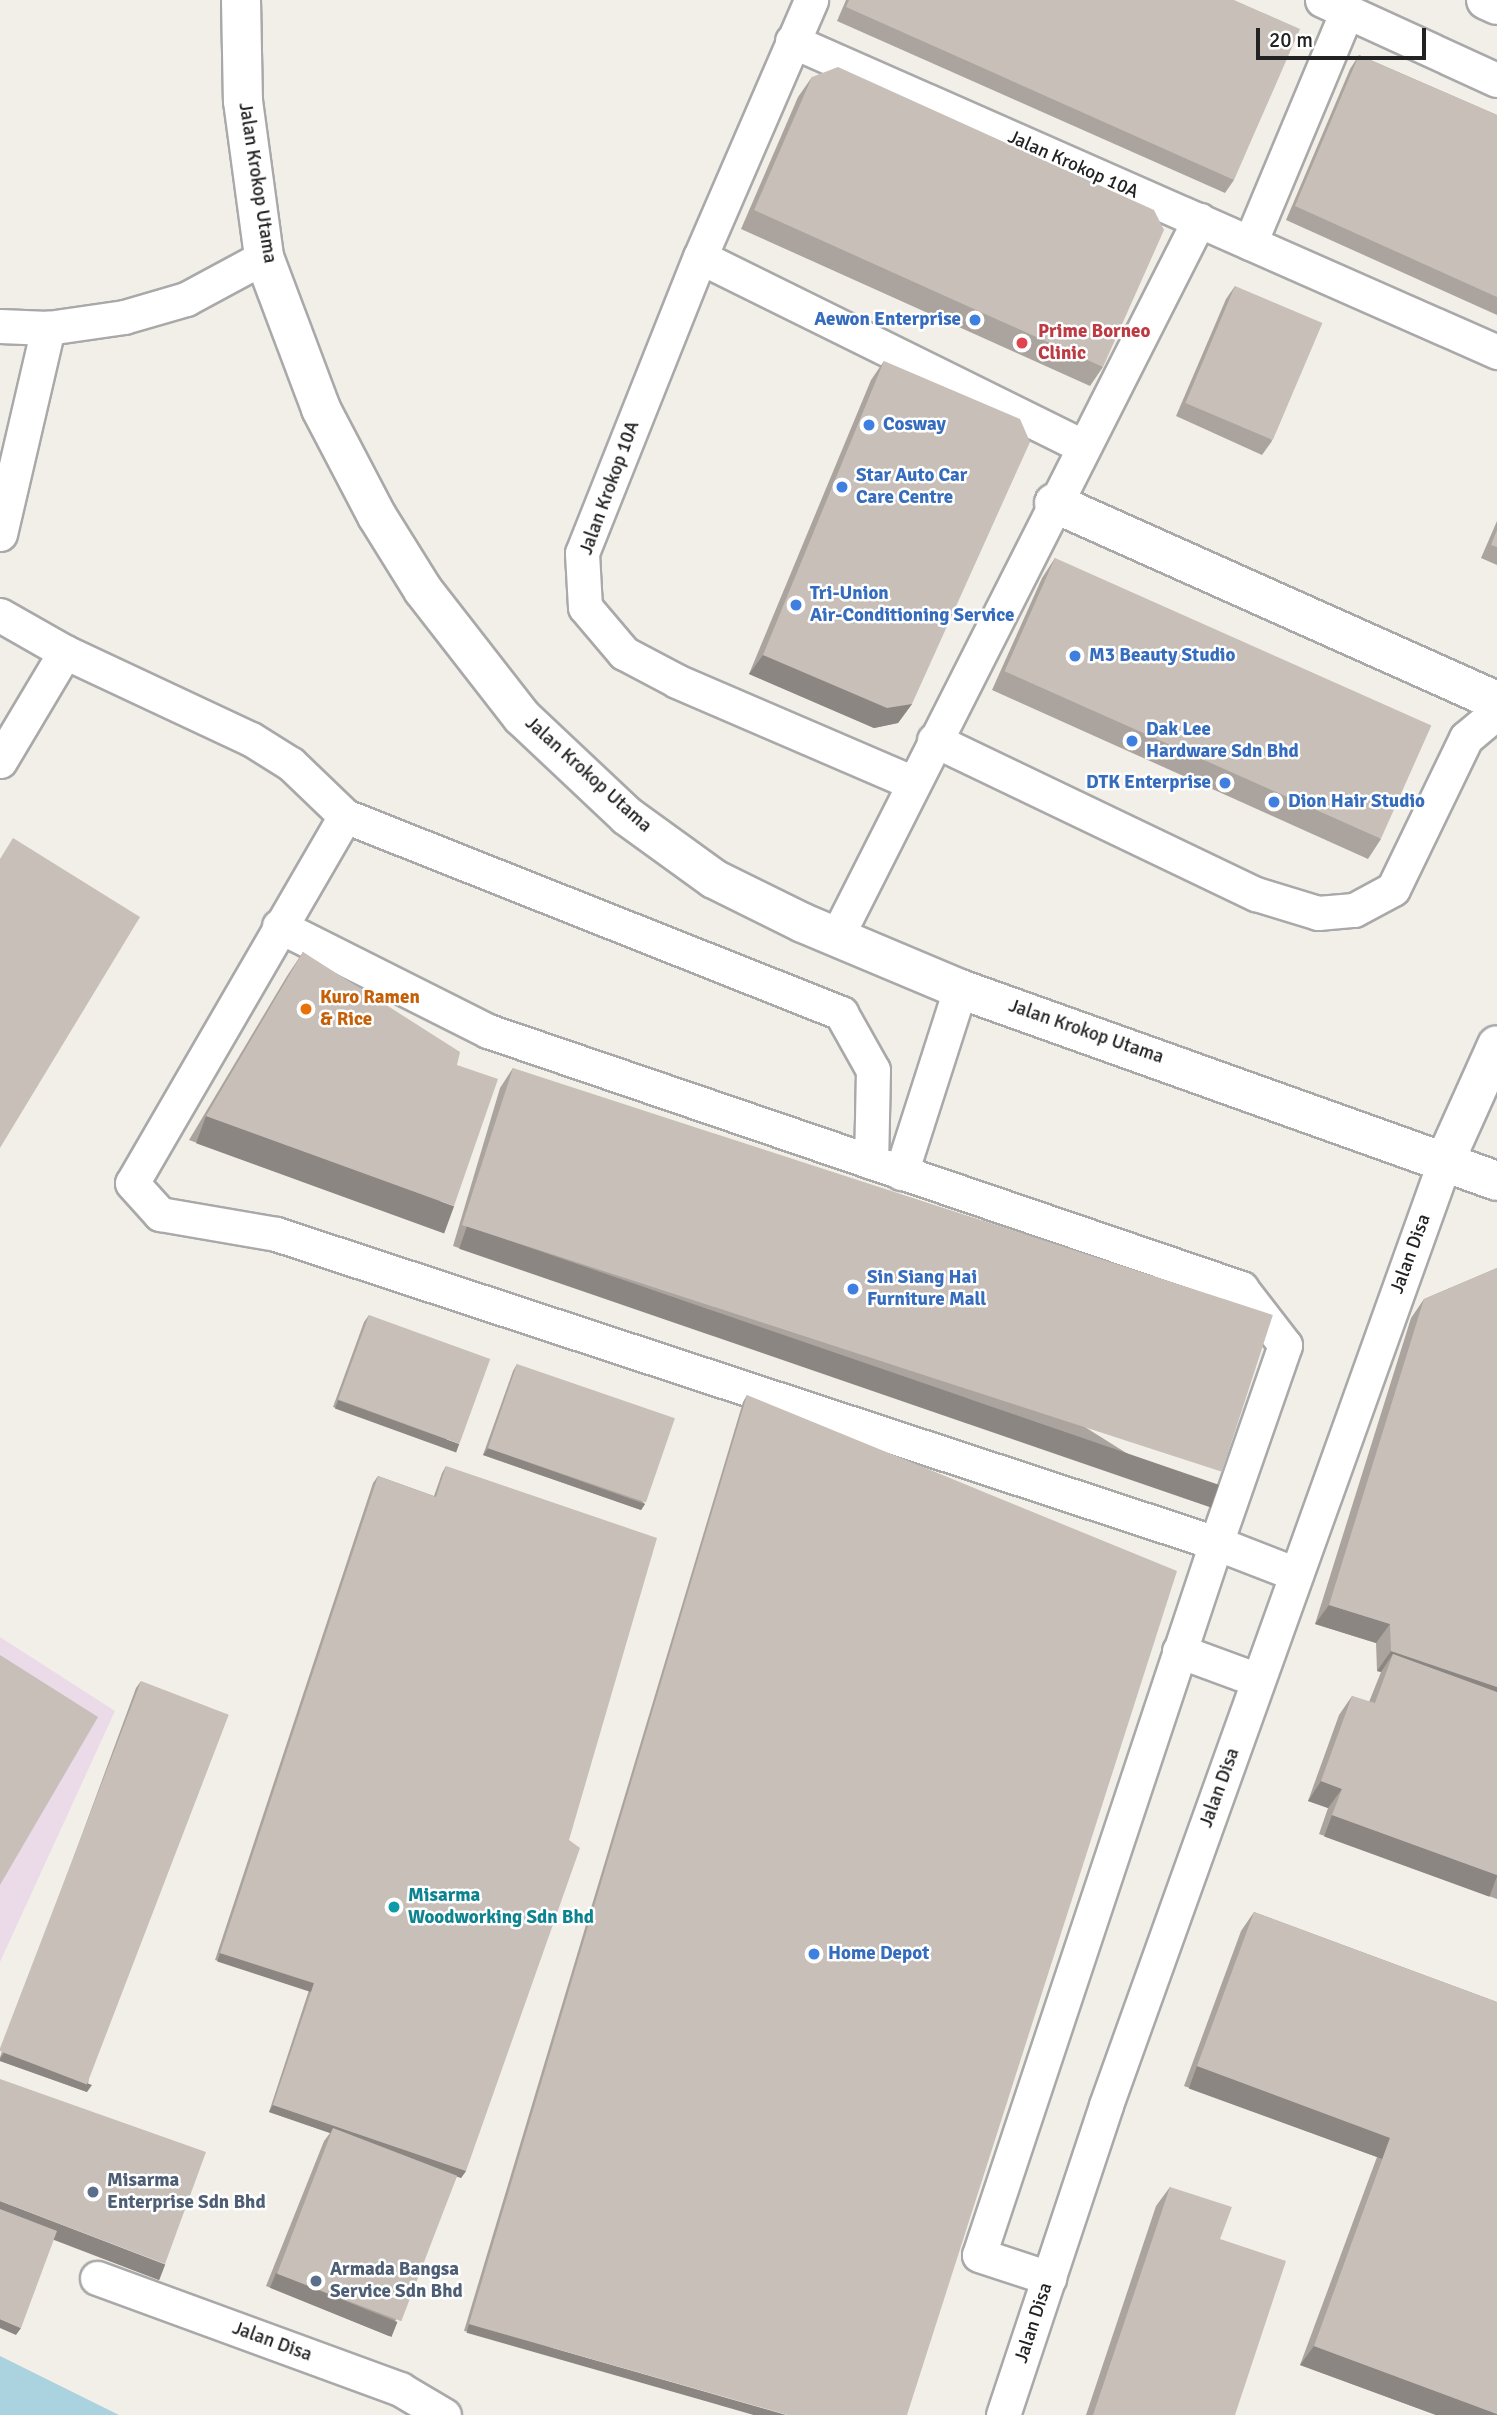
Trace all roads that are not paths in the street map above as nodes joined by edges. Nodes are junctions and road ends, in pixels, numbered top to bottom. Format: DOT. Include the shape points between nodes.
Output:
graph roads {
  1 [pos="241,0"];
  2 [pos="811,0"];
  3 [pos="1486,0"];
  4 [pos="1497,5"];
  5 [pos="1335,6"];
  6 [pos="792,41"];
  7 [pos="1497,80"];
  8 [pos="1199,220"];
  9 [pos="1250,243"];
  10 [pos="264,257"];
  11 [pos="700,257"];
  12 [pos="0,326"];
  13 [pos="48,328"];
  14 [pos="1497,352"];
  15 [pos="1083,446"];
  16 [pos="1054,503"];
  17 [pos="0,534"];
  18 [pos="0,615"];
  19 [pos="65,652"];
  20 [pos="1497,702"];
  21 [pos="1497,712"];
  22 [pos="934,740"];
  23 [pos="0,761"];
  24 [pos="911,782"];
  25 [pos="345,816"];
  26 [pos="279,926"];
  27 [pos="836,938"];
  28 [pos="960,989"];
  29 [pos="1497,1045"];
  30 [pos="1444,1163"];
  31 [pos="886,1168"];
  32 [pos="1497,1181"];
  33 [pos="1216,1543"];
  34 [pos="1296,1574"];
  35 [pos="1179,1651"];
  36 [pos="1258,1681"];
  37 [pos="97,2278"];
  38 [pos="1049,2278"];
  39 [pos="443,2415"];
  40 [pos="1003,2415"];
  1 -- 10 [label="street, Jalan Krokop Utama" via="243,101"];
  2 -- 6 [label="lane, Jalan Krokop 10A"];
  3 -- 4 [label="street"];
  5 -- 7 [label="lane"];
  5 -- 9 [label="lane"];
  6 -- 8 [label="lane, Jalan Krokop 10A"];
  6 -- 11 [label="lane, Jalan Krokop 10A"];
  8 -- 9 [label="lane, Jalan Krokop 10A"];
  8 -- 15 [label="lane"];
  9 -- 14 [label="lane, Jalan Krokop 10A"];
  10 -- 13 [label="lane" via="186,299 124,317"];
  10 -- 27 [label="street, Jalan Krokop Utama" via="321,409 377,516 423,590 522,717 627,816 714,879"];
  11 -- 15 [label="lane"];
  11 -- 24 [label="lane, Jalan Krokop 10A" via="582,553 585,607 624,653 677,681"];
  12 -- 13 [label="lane"];
  13 -- 17 [label="lane"];
  15 -- 16 [label="lane"];
  16 -- 20 [label="street"];
  16 -- 22 [label="lane"];
  18 -- 19 [label="lane"];
  19 -- 23 [label="lane"];
  19 -- 25 [label="lane" via="251,739 291,764"];
  21 -- 22 [label="lane" via="1466,738 1393,890 1354,910 1318,913 1256,894"];
  22 -- 24 [label="lane"];
  24 -- 27 [label="lane"];
  25 -- 26 [label="lane"];
  25 -- 31 [label="lane" via="841,1013 873,1070"];
  26 -- 31 [label="lane" via="488,1031"];
  26 -- 33 [label="lane" via="132,1183 160,1214 276,1234"];
  27 -- 28 [label="street, Jalan Krokop Utama"];
  28 -- 30 [label="street, Jalan Krokop Utama"];
  28 -- 31 [label="lane"];
  29 -- 30 [label="street"];
  30 -- 32 [label="street, Jalan Krokop Utama"];
  30 -- 34 [label="lane, Jalan Disa"];
  31 -- 33 [label="lane" via="1241,1288 1285,1345"];
  33 -- 34 [label="lane"];
  33 -- 35 [label="lane"];
  34 -- 36 [label="lane, Jalan Disa"];
  35 -- 36 [label="lane"];
  35 -- 38 [label="lane" via="979,2255"];
  36 -- 38 [label="lane, Jalan Disa"];
  37 -- 39 [label="lane, Jalan Disa" via="400,2389"];
  38 -- 40 [label="lane, Jalan Disa"];
}
